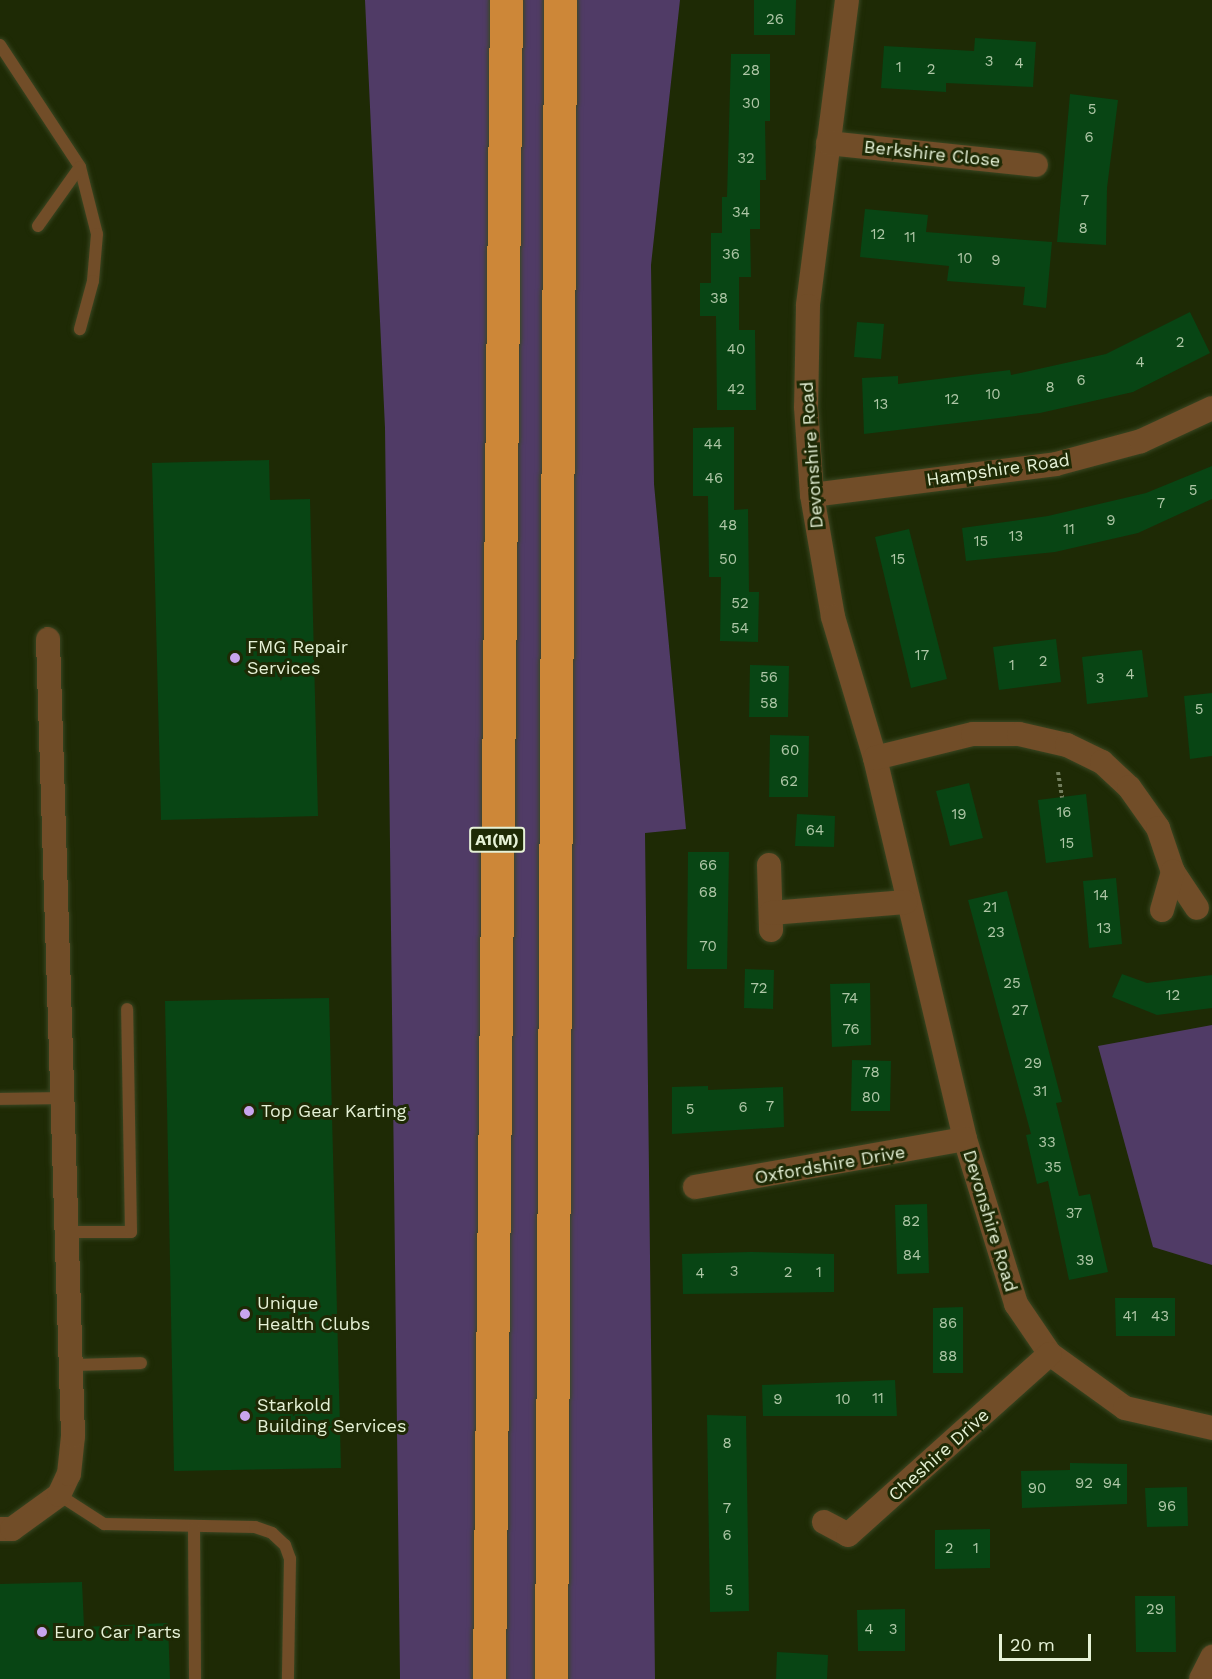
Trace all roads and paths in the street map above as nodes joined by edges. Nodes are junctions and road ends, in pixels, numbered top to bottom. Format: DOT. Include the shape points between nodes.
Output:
graph roads {
  1 [pos="506,0"];
  2 [pos="560,0"];
  3 [pos="847,0"];
  4 [pos="0,45"];
  5 [pos="828,143"];
  6 [pos="1036,165"];
  7 [pos="80,167"];
  8 [pos="38,226"];
  9 [pos="80,329"];
  10 [pos="1212,408"];
  11 [pos="812,495"];
  12 [pos="48,639"];
  13 [pos="875,758"];
  14 [pos="769,866"];
  15 [pos="1173,872"];
  16 [pos="906,902"];
  17 [pos="1197,908"];
  18 [pos="1162,910"];
  19 [pos="127,1009"];
  20 [pos="62,1098"];
  21 [pos="0,1099"];
  22 [pos="965,1139"];
  23 [pos="695,1187"];
  24 [pos="66,1232"];
  25 [pos="1050,1354"];
  26 [pos="141,1364"];
  27 [pos="71,1365"];
  28 [pos="1212,1428"];
  29 [pos="59,1495"];
  30 [pos="824,1522"];
  31 [pos="194,1527"];
  32 [pos="0,1529"];
  33 [pos="1212,1657"];
  34 [pos="195,1679"];
  35 [pos="288,1679"];
  36 [pos="489,1679"];
  37 [pos="551,1679"];
  38 [pos="1201,1679"];
  1 -- 36 [label="highway, A1(M)"];
  2 -- 37 [label="highway"];
  3 -- 5 [label="street, Devonshire Road"];
  4 -- 7 [label="lane"];
  5 -- 6 [label="street, Berkshire Close"];
  5 -- 11 [label="street, Devonshire Road" via="808,306 806,407"];
  7 -- 8 [label="lane"];
  7 -- 9 [label="lane" via="98,234 93,281"];
  10 -- 11 [label="street, Hampshire Road" via="1141,441 1056,464"];
  11 -- 13 [label="street, Devonshire Road" via="833,617"];
  12 -- 20 [label="street"];
  13 -- 15 [label="street" via="973,734 1019,734 1067,745 1102,762 1129,787 1158,828"];
  13 -- 16 [label="street, Devonshire Road"];
  14 -- 16 [label="street" via="771,921"];
  15 -- 17 [label="street"];
  15 -- 18 [label="street"];
  16 -- 22 [label="street, Devonshire Road"];
  19 -- 24 [label="lane" via="131,1232"];
  20 -- 21 [label="lane"];
  20 -- 24 [label="street"];
  22 -- 23 [label="street, Oxfordshire Drive"];
  22 -- 25 [label="street, Devonshire Road" via="1016,1304"];
  24 -- 27 [label="street"];
  25 -- 28 [label="street, Devonshire Road" via="1125,1408"];
  25 -- 30 [label="street, Cheshire Drive" via="848,1535"];
  26 -- 27 [label="lane"];
  27 -- 29 [label="street" via="73,1436 69,1474"];
  29 -- 31 [label="lane" via="104,1524"];
  29 -- 32 [label="street" via="12,1529"];
  31 -- 34 [label="lane"];
  31 -- 35 [label="lane" via="255,1527 285,1545 290,1559"];
  33 -- 38 [label="street"];
}
